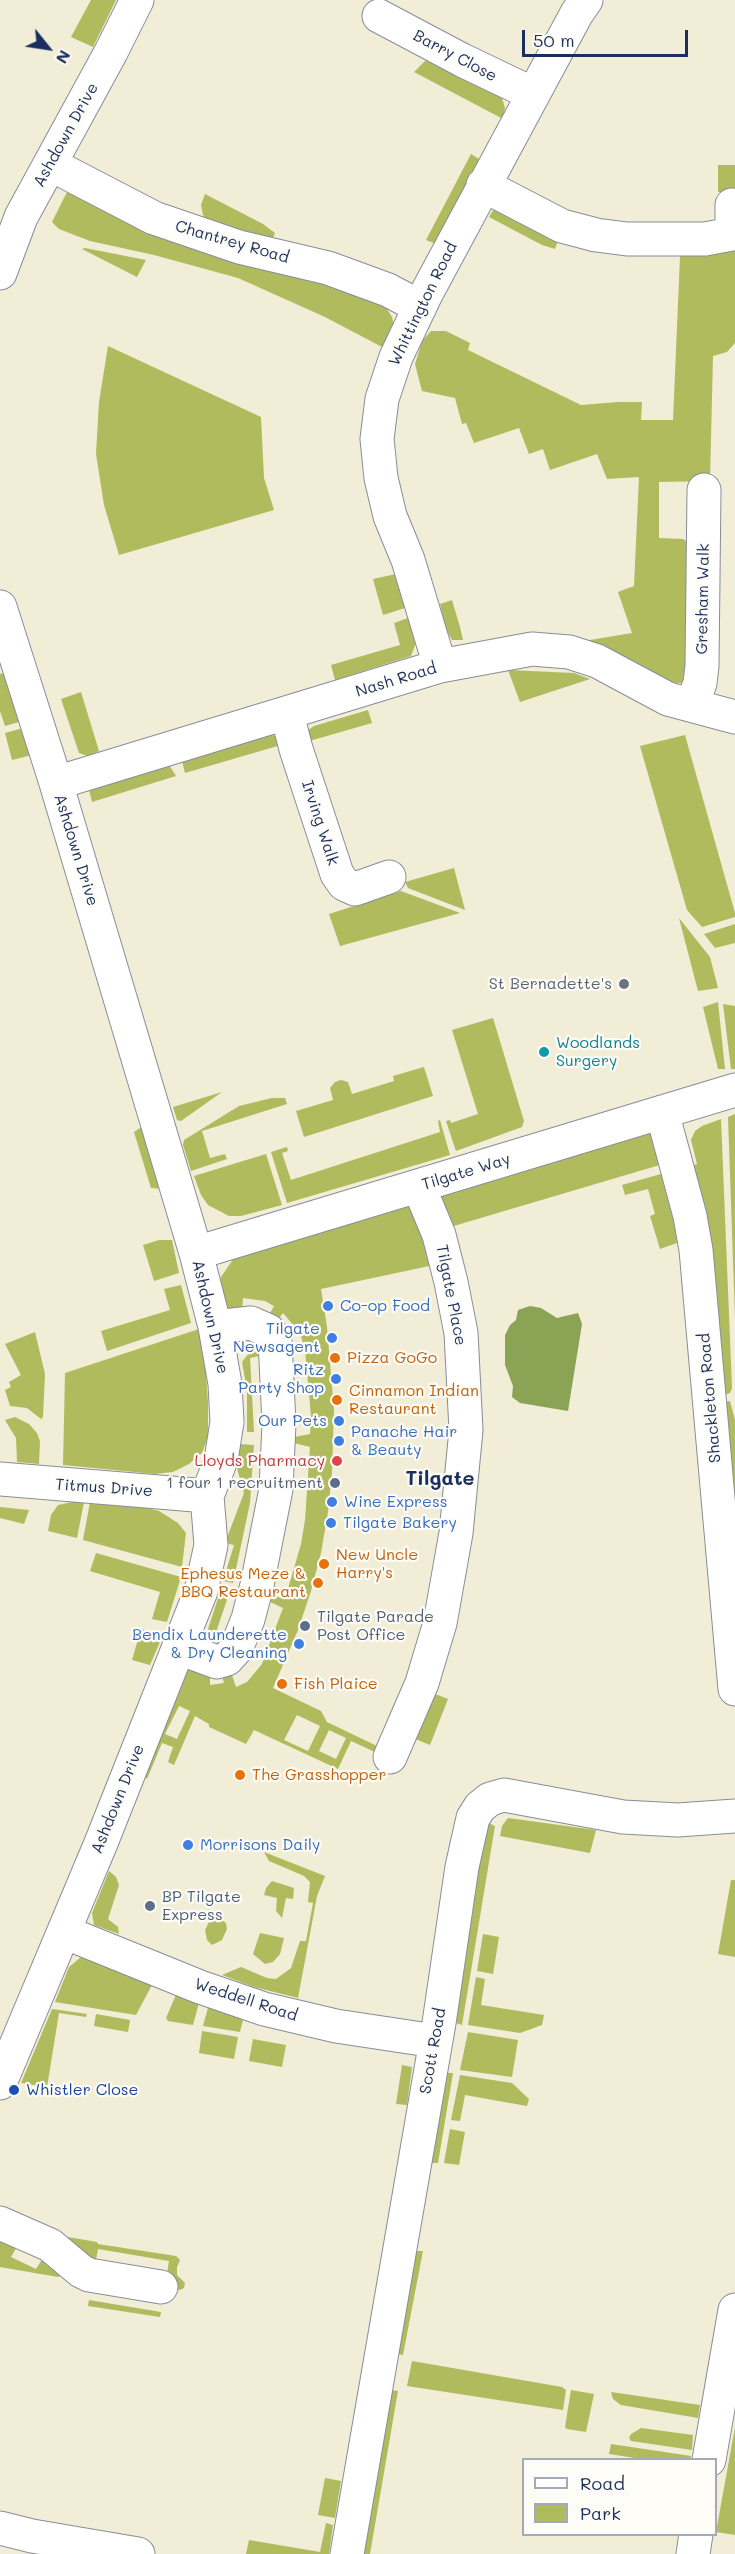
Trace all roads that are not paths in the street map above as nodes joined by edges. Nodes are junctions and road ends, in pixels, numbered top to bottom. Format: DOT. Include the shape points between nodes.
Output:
graph roads {
  1 [pos="137,0"];
  2 [pos="586,0"];
  3 [pos="379,16"];
  4 [pos="533,94"];
  5 [pos="50,164"];
  6 [pos="483,185"];
  7 [pos="732,205"];
  8 [pos="0,273"];
  9 [pos="420,307"];
  10 [pos="704,490"];
  11 [pos="0,607"];
  12 [pos="7,652"];
  13 [pos="440,666"];
  14 [pos="692,705"];
  15 [pos="287,714"];
  16 [pos="735,717"];
  17 [pos="56,783"];
  18 [pos="389,877"];
  19 [pos="735,1090"];
  20 [pos="662,1112"];
  21 [pos="419,1187"];
  22 [pos="196,1253"];
  23 [pos="215,1327"];
  24 [pos="0,1479"];
  25 [pos="207,1496"];
  26 [pos="179,1648"];
  27 [pos="735,1689"];
  28 [pos="390,1756"];
  29 [pos="735,1816"];
  30 [pos="64,1932"];
  31 [pos="435,2042"];
  32 [pos="0,2081"];
  33 [pos="0,2223"];
  34 [pos="161,2287"];
  35 [pos="735,2310"];
  36 [pos="709,2458"];
  37 [pos="0,2528"];
  38 [pos="696,2536"];
  39 [pos="138,2554"];
  40 [pos="347,2554"];
  41 [pos="693,2554"];
  1 -- 5 [label="street, Ashdown Drive"];
  2 -- 4 [label="street, Whittington Road"];
  3 -- 4 [label="street, Barry Close"];
  4 -- 6 [label="street, Whittington Road"];
  5 -- 8 [label="street, Ashdown Drive" via="21,217"];
  5 -- 9 [label="street, Chantrey Road" via="154,218 239,247 328,268 388,290"];
  6 -- 7 [label="street" via="562,226 627,239 705,239 732,234"];
  6 -- 9 [label="street, Whittington Road"];
  9 -- 13 [label="street, Whittington Road" via="387,381 377,440 390,516 408,560"];
  10 -- 14 [label="street, Gresham Walk" via="702,666"];
  11 -- 12 [label="street, Ashdown Drive"];
  12 -- 17 [label="street, Ashdown Drive"];
  13 -- 14 [label="street, Nash Road" via="532,649 569,652 597,661 668,699"];
  13 -- 15 [label="street, Nash Road"];
  14 -- 16 [label="street, Nash Road"];
  15 -- 17 [label="street, Nash Road"];
  15 -- 18 [label="street, Irving Walk" via="337,874 344,884 355,889"];
  17 -- 22 [label="street, Ashdown Drive"];
  19 -- 20 [label="street, Tilgate Way"];
  20 -- 21 [label="street, Tilgate Way"];
  20 -- 27 [label="street, Shackleton Road" via="696,1250"];
  21 -- 22 [label="street, Tilgate Way"];
  21 -- 28 [label="street, Tilgate Place" via="439,1235 451,1282 460,1333 466,1430 456,1533 440,1623 422,1683"];
  22 -- 23 [label="street, Ashdown Drive"];
  23 -- 25 [label="street, Ashdown Drive" via="227,1422 221,1460"];
  23 -- 26 [label="street" via="250,1323 269,1331 275,1340 279,1424 276,1489 257,1585 236,1649 227,1659 217,1662"];
  24 -- 25 [label="street, Titmus Drive"];
  25 -- 26 [label="street, Ashdown Drive" via="211,1545 201,1591"];
  26 -- 30 [label="street, Ashdown Drive"];
  29 -- 31 [label="street, Scott Road" via="678,1820 623,1817 504,1795 490,1799 480,1807 469,1832"];
  30 -- 31 [label="street, Weddell Road" via="264,2009 336,2026"];
  30 -- 32 [label="street, Ashdown Drive"];
  31 -- 40 [label="street, Scott Road"];
  33 -- 34 [label="street" via="50,2245 89,2275"];
  35 -- 36 [label="street"];
  37 -- 39 [label="street"];
  38 -- 41 [label="street"];
}
